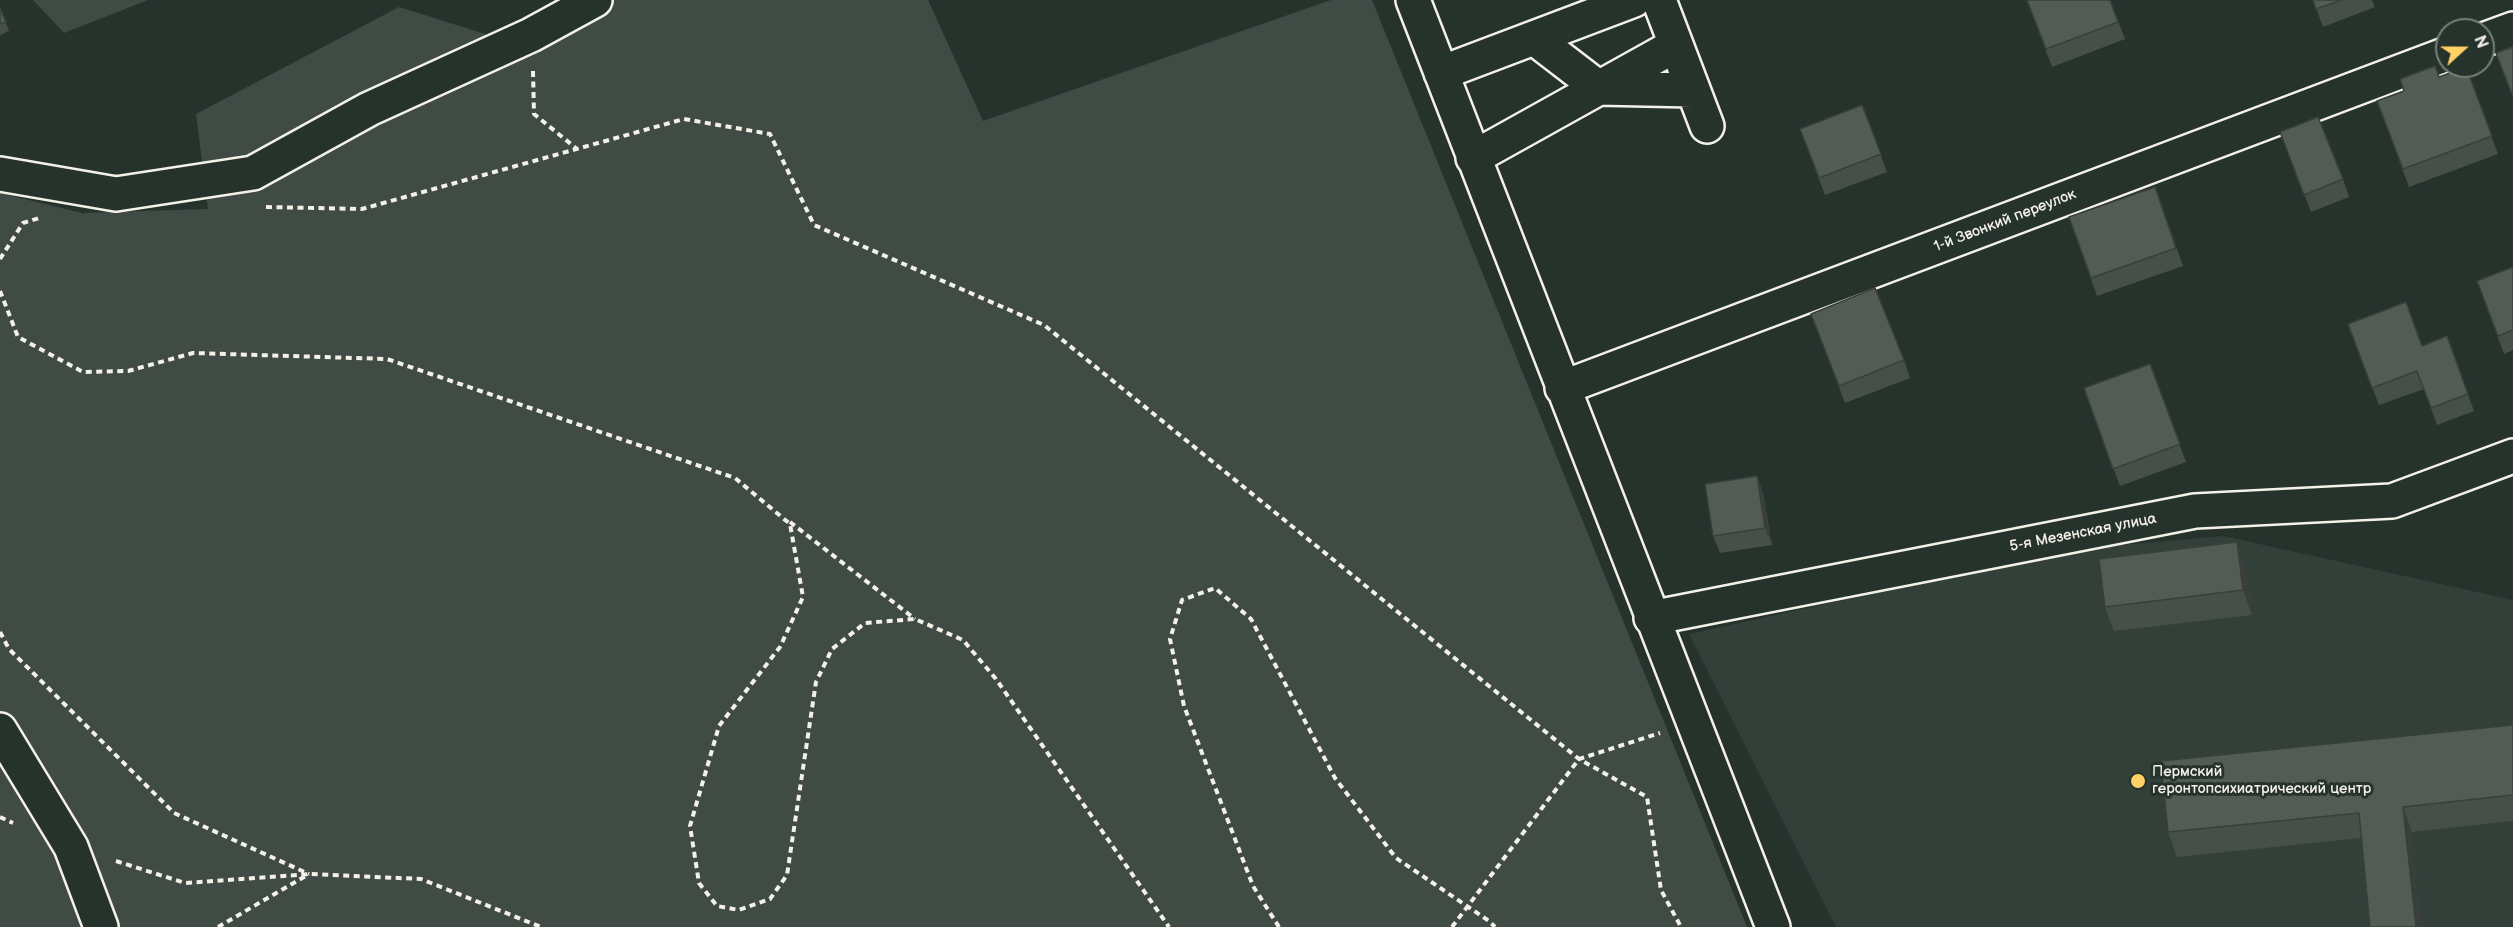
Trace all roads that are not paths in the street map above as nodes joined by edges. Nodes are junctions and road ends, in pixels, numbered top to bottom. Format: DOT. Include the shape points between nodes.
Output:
graph roads {
  1 [pos="595,0"];
  2 [pos="1413,0"];
  3 [pos="1634,0"];
  4 [pos="1659,0"];
  5 [pos="2513,28"];
  6 [pos="2495,35"];
  7 [pos="1534,38"];
  8 [pos="1676,45"];
  9 [pos="2435,59"];
  10 [pos="1441,73"];
  11 [pos="1599,88"];
  12 [pos="1693,90"];
  13 [pos="1707,126"];
  14 [pos="1473,158"];
  15 [pos="0,174"];
  16 [pos="1562,388"];
  17 [pos="2513,456"];
  18 [pos="1651,618"];
  19 [pos="0,730"];
  20 [pos="100,927"];
  21 [pos="1773,927"];
  1 -- 15 [label="street" via="531,35 369,109 253,173 116,194"];
  2 -- 10 [label="street"];
  3 -- 7 [label="street"];
  4 -- 8 [label="street"];
  5 -- 6 [label="street"];
  7 -- 10 [label="street"];
  7 -- 11 [label="street"];
  8 -- 11 [label="street"];
  8 -- 12 [label="street"];
  9 -- 16 [label="street, 1-й Звонкий переулок"];
  10 -- 14 [label="street"];
  11 -- 12 [label="street"];
  11 -- 14 [label="street"];
  12 -- 13 [label="street"];
  14 -- 16 [label="street"];
  16 -- 18 [label="street"];
  17 -- 18 [label="street, 5-я Мезенская улица" via="2392,501 2195,511"];
  18 -- 21 [label="street"];
  19 -- 20 [label="street" via="71,847"];
}
